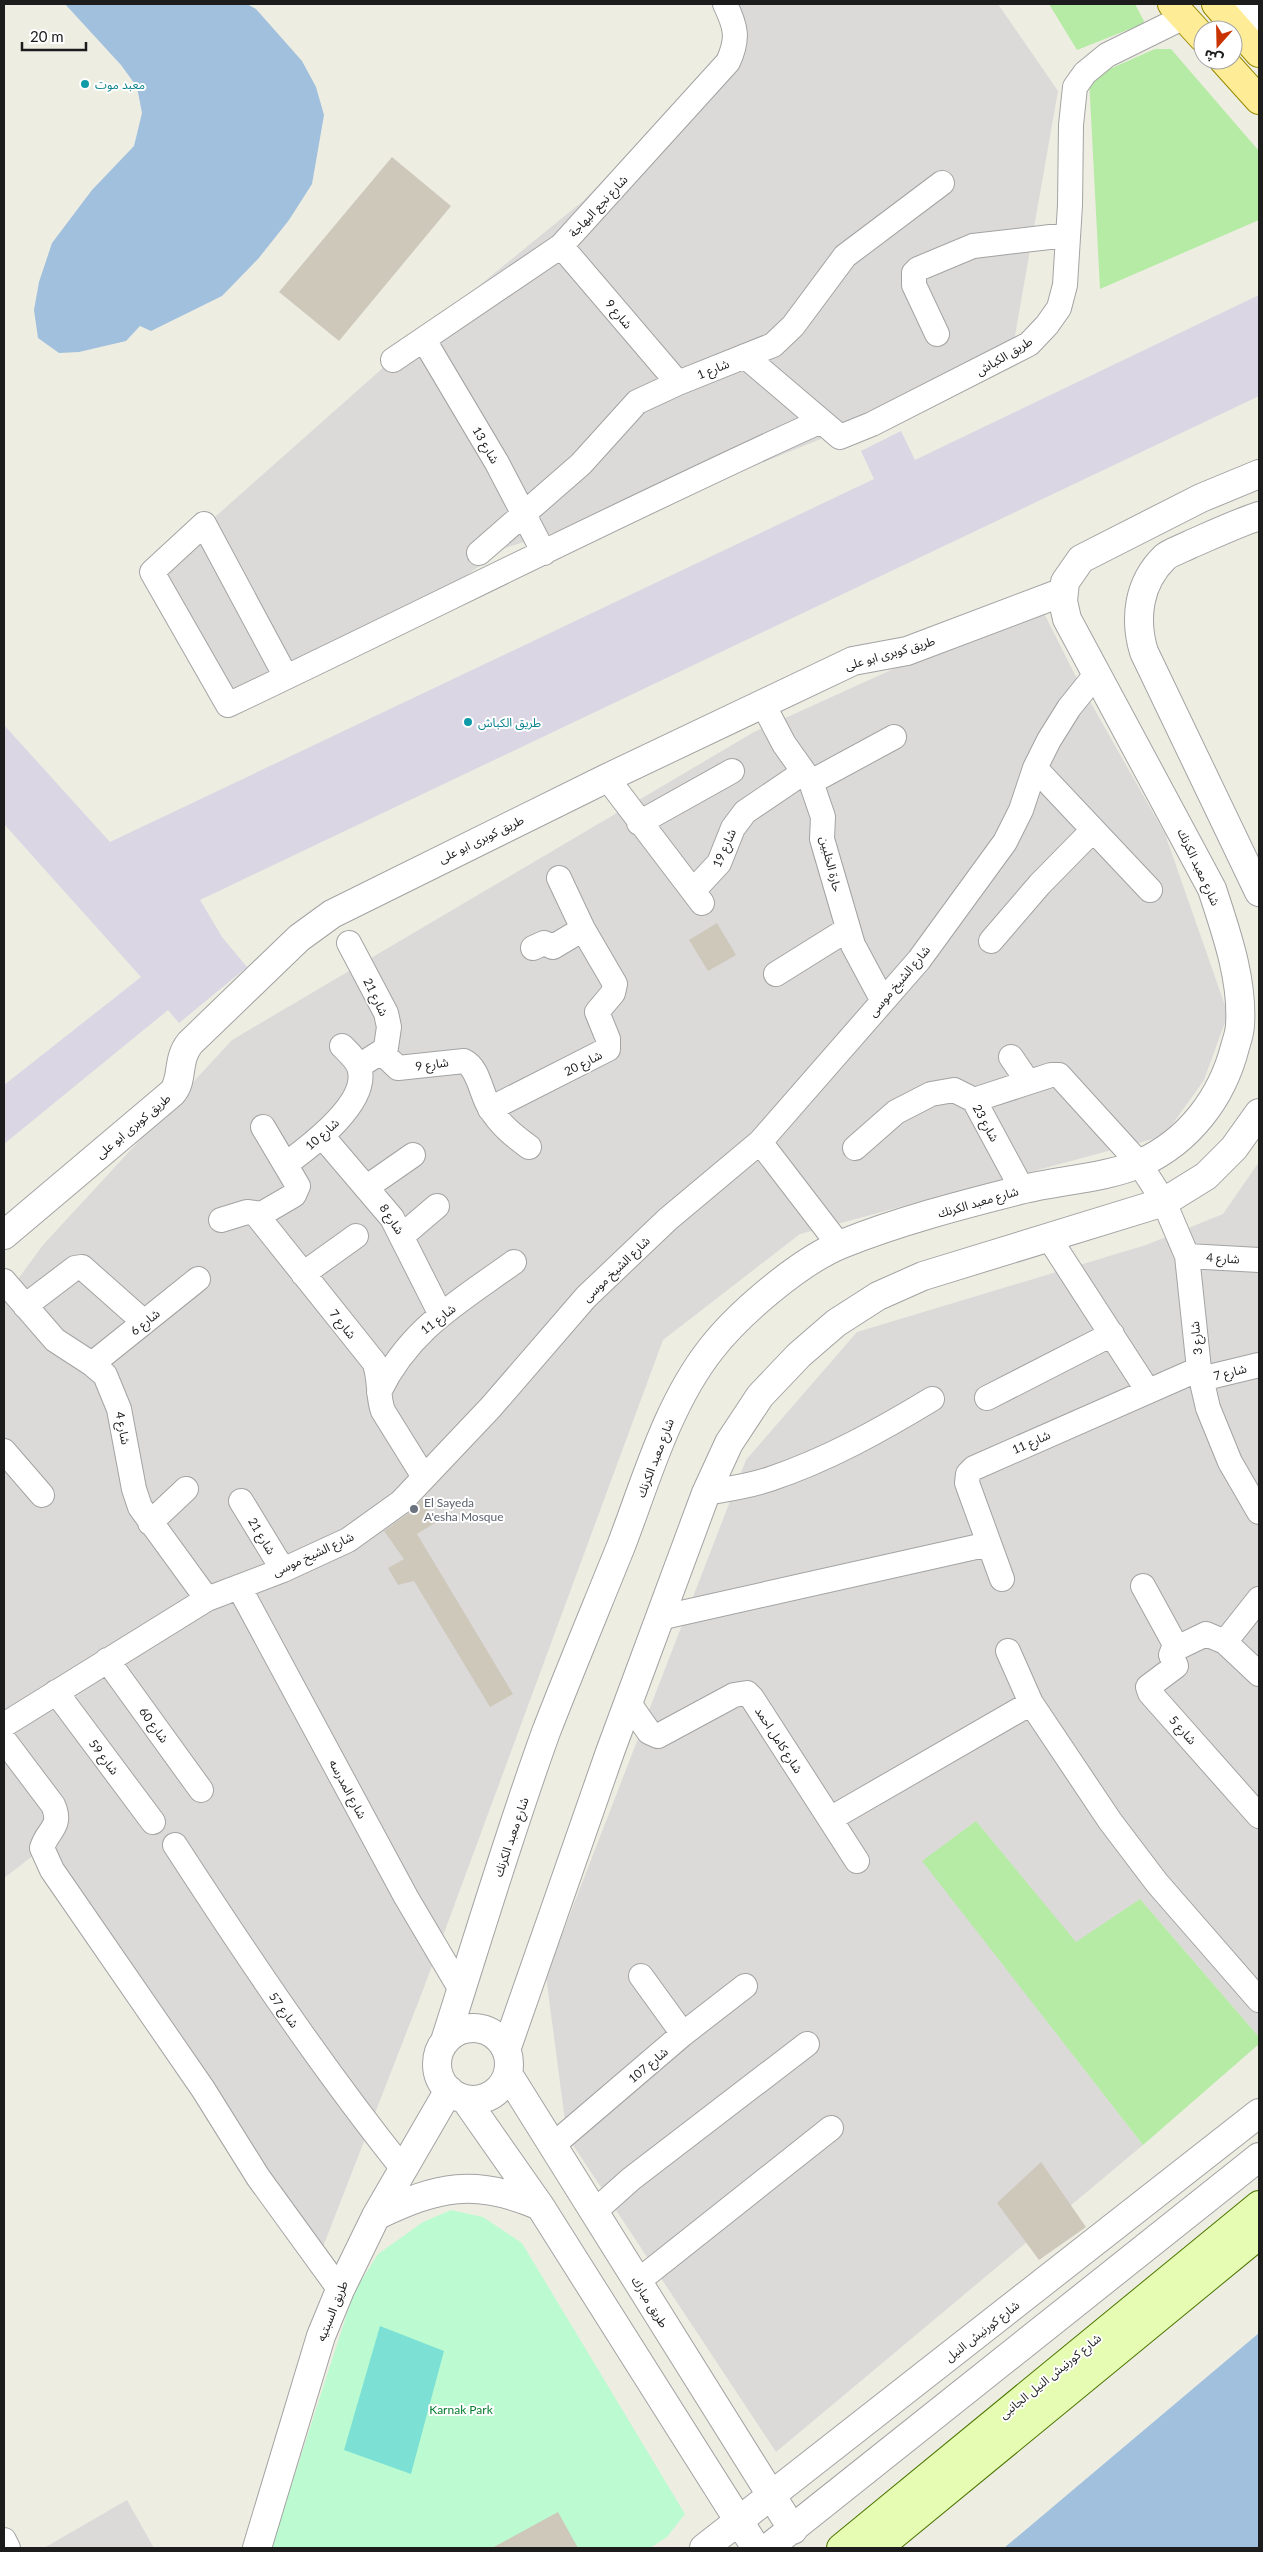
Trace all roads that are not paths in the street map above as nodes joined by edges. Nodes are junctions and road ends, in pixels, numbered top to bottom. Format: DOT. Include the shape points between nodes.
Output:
graph roads {
  1 [pos="725,4"];
  2 [pos="1216,4"];
  3 [pos="1243,4"];
  4 [pos="1178,10"];
  5 [pos="1259,22"];
  6 [pos="1193,27"];
  7 [pos="1259,53"];
  8 [pos="1232,70"];
  9 [pos="1259,100"];
  10 [pos="942,183"];
  11 [pos="1067,235"];
  12 [pos="561,246"];
  13 [pos="937,334"];
  14 [pos="424,340"];
  15 [pos="745,356"];
  16 [pos="393,360"];
  17 [pos="678,383"];
  18 [pos="821,421"];
  19 [pos="1259,474"];
  20 [pos="523,513"];
  21 [pos="1259,516"];
  22 [pos="479,553"];
  23 [pos="544,553"];
  24 [pos="1063,592"];
  25 [pos="1097,673"];
  26 [pos="286,677"];
  27 [pos="763,704"];
  28 [pos="894,737"];
  29 [pos="1035,768"];
  30 [pos="732,772"];
  31 [pos="807,777"];
  32 [pos="607,778"];
  33 [pos="639,823"];
  34 [pos="1226,824"];
  35 [pos="1093,830"];
  36 [pos="1188,844"];
  37 [pos="559,878"];
  38 [pos="1150,890"];
  39 [pos="1259,892"];
  40 [pos="583,929"];
  41 [pos="848,930"];
  42 [pos="991,941"];
  43 [pos="349,943"];
  44 [pos="533,948"];
  45 [pos="776,974"];
  46 [pos="883,1001"];
  47 [pos="342,1046"];
  48 [pos="385,1054"];
  49 [pos="1011,1057"];
  50 [pos="358,1066"];
  51 [pos="1028,1082"];
  52 [pos="974,1100"];
  53 [pos="490,1109"];
  54 [pos="1259,1113"];
  55 [pos="263,1127"];
  56 [pos="323,1137"];
  57 [pos="760,1142"];
  58 [pos="529,1147"];
  59 [pos="855,1148"];
  60 [pos="413,1155"];
  61 [pos="286,1164"];
  62 [pos="1139,1164"];
  63 [pos="368,1186"];
  64 [pos="1022,1189"];
  65 [pos="1164,1202"];
  66 [pos="437,1206"];
  67 [pos="258,1216"];
  68 [pos="221,1220"];
  69 [pos="4,1235"];
  70 [pos="402,1235"];
  71 [pos="356,1236"];
  72 [pos="1049,1238"];
  73 [pos="839,1245"];
  74 [pos="1187,1256"];
  75 [pos="1259,1260"];
  76 [pos="514,1262"];
  77 [pos="303,1274"];
  78 [pos="198,1279"];
  79 [pos="4,1281"];
  80 [pos="24,1306"];
  81 [pos="441,1315"];
  82 [pos="144,1322"];
  83 [pos="1112,1334"];
  84 [pos="92,1364"];
  85 [pos="1259,1365"];
  86 [pos="1200,1374"];
  87 [pos="1148,1391"];
  88 [pos="379,1392"];
  89 [pos="987,1398"];
  90 [pos="932,1399"];
  91 [pos="4,1451"];
  92 [pos="424,1477"];
  93 [pos="1251,1483"];
  94 [pos="186,1489"];
  95 [pos="706,1493"];
  96 [pos="42,1495"];
  97 [pos="241,1501"];
  98 [pos="1259,1512"];
  99 [pos="150,1523"];
  100 [pos="989,1544"];
  101 [pos="283,1570"];
  102 [pos="1002,1579"];
  103 [pos="1143,1586"];
  104 [pos="239,1587"];
  105 [pos="207,1599"];
  106 [pos="1259,1599"];
  107 [pos="659,1618"];
  108 [pos="1225,1642"];
  109 [pos="1178,1648"];
  110 [pos="1008,1651"];
  111 [pos="107,1660"];
  112 [pos="1259,1674"];
  113 [pos="56,1692"];
  114 [pos="628,1702"];
  115 [pos="1031,1704"];
  116 [pos="4,1725"];
  117 [pos="4,1740"];
  118 [pos="202,1790"];
  119 [pos="1259,1816"];
  120 [pos="830,1819"];
  121 [pos="153,1822"];
  122 [pos="175,1845"];
  123 [pos="857,1861"];
  124 [pos="641,1976"];
  125 [pos="745,1986"];
  126 [pos="461,1990"];
  127 [pos="1259,2000"];
  128 [pos="683,2034"];
  129 [pos="445,2041"];
  130 [pos="807,2044"];
  131 [pos="507,2062"];
  132 [pos="457,2095"];
  133 [pos="1259,2113"];
  134 [pos="831,2128"];
  135 [pos="552,2146"];
  136 [pos="1259,2157"];
  137 [pos="403,2169"];
  138 [pos="1259,2205"];
  139 [pos="540,2206"];
  140 [pos="594,2212"];
  141 [pos="1132,2214"];
  142 [pos="376,2216"];
  143 [pos="1259,2235"];
  144 [pos="1154,2240"];
  145 [pos="637,2282"];
  146 [pos="340,2290"];
  147 [pos="772,2496"];
  148 [pos="739,2521"];
  149 [pos="793,2530"];
  150 [pos="4,2540"];
  151 [pos="8,2548"];
  152 [pos="257,2548"];
  153 [pos="704,2548"];
  154 [pos="756,2548"];
  155 [pos="768,2548"];
  156 [pos="841,2548"];
  157 [pos="878,2548"];
  1 -- 12 [label="street, شارع نجع البهاجة" via="736,30 735,47 728,62"];
  2 -- 7 [label="main road"];
  3 -- 5 [label="street"];
  4 -- 6 [label="main road"];
  4 -- 11 [label="street, طريق الكباش" via="1084,73 1075,87"];
  8 -- 9 [label="main road"];
  10 -- 15 [label="street, شارع 1" via="845,256 784,336 773,345"];
  11 -- 13 [label="street" via="974,246 918,269 914,273 914,285"];
  11 -- 18 [label="street, طريق الكباش" via="1065,285 1059,308 1029,344 840,437"];
  12 -- 14 [label="street, شارع نجع البهاجة"];
  12 -- 17 [label="street, شارع 9"];
  14 -- 16 [label="street, شارع نجع البهاجة"];
  14 -- 20 [label="street, شارع 13" via="497,462"];
  15 -- 17 [label="street, شارع 1"];
  15 -- 18 [label="street, طريق الكباش"];
  17 -- 20 [label="street, شارع 1" via="637,402 582,464"];
  18 -- 23 [label="street"];
  19 -- 24 [label="street" via="1201,498 1089,553 1069,574"];
  20 -- 22 [label="street, شارع 1"];
  20 -- 23 [label="street, شارع 13"];
  21 -- 34 [label="street" via="1166,556 1148,579 1139,608 1138,622 1144,652"];
  23 -- 26 [label="street"];
  24 -- 25 [label="street, شارع معبد الكرنك" via="1067,619"];
  24 -- 27 [label="street, طريق كوبرى ابو على" via="908,651 853,661"];
  25 -- 29 [label="street, شارع الشيخ موسى" via="1064,716"];
  25 -- 36 [label="street, شارع معبد الكرنك"];
  26 -- 26 [label="street" via="228,705 152,572 204,524"];
  27 -- 31 [label="street, حارة الخلبين" via="784,744"];
  27 -- 32 [label="street, طريق كوبرى ابو على"];
  28 -- 31 [label="street, شارع 19"];
  29 -- 35 [label="street"];
  29 -- 46 [label="street, شارع الشيخ موسى" via="1021,810 1005,842 919,960"];
  30 -- 33 [label="street"];
  31 -- 33 [label="street, شارع 19" via="738,819 719,863 697,897"];
  31 -- 41 [label="street, حارة الخلبين" via="823,817 822,839"];
  32 -- 33 [label="street"];
  32 -- 69 [label="street, طريق كوبرى ابو على" via="332,914 299,938 186,1049 179,1066 177,1086 172,1093"];
  34 -- 36 [label="street"];
  34 -- 39 [label="street"];
  35 -- 38 [label="street"];
  35 -- 42 [label="street"];
  36 -- 62 [label="street, شارع معبد الكرنك" via="1212,889 1228,937 1237,980 1240,1026 1231,1064 1199,1120 1175,1142"];
  37 -- 40 [label="street, شارع 20"];
  40 -- 44 [label="street" via="553,947 544,943"];
  40 -- 53 [label="street, شارع 20" via="615,984 613,993 597,1012 608,1039 608,1049"];
  41 -- 45 [label="street"];
  41 -- 46 [label="street, حارة الخلبين" via="861,964"];
  43 -- 48 [label="street, شارع 21" via="386,1013 389,1027"];
  46 -- 57 [label="street, شارع الشيخ موسى"];
  47 -- 50 [label="street"];
  48 -- 50 [label="street" via="377,1054"];
  48 -- 53 [label="street, شارع 9" via="398,1068 459,1061 469,1063"];
  49 -- 51 [label="street"];
  50 -- 56 [label="street, شارع 10" via="359,1083 350,1103"];
  51 -- 52 [label="street"];
  51 -- 62 [label="street, شارع 3" via="1051,1074 1059,1075"];
  52 -- 59 [label="street, شارع 23" via="954,1090 931,1094 896,1112"];
  52 -- 64 [label="street, شارع 23"];
  53 -- 58 [label="street, شارع 9" via="514,1136"];
  54 -- 65 [label="street" via="1234,1148 1206,1176"];
  55 -- 61 [label="street"];
  56 -- 61 [label="street, شارع 10"];
  56 -- 63 [label="street, شارع 8"];
  57 -- 73 [label="street"];
  57 -- 92 [label="street, شارع الشيخ موسى" via="668,1219 586,1297 491,1407"];
  60 -- 63 [label="street"];
  61 -- 67 [label="street" via="298,1191"];
  62 -- 64 [label="street, شارع معبد الكرنك"];
  62 -- 65 [label="street, شارع 3"];
  63 -- 70 [label="street, شارع 8"];
  64 -- 73 [label="street, شارع معبد الكرنك"];
  65 -- 72 [label="street"];
  65 -- 74 [label="street, شارع 3"];
  66 -- 70 [label="street"];
  67 -- 68 [label="street" via="247,1212"];
  67 -- 77 [label="street, شارع 7"];
  70 -- 81 [label="street, شارع 8"];
  71 -- 77 [label="street"];
  72 -- 83 [label="street"];
  72 -- 95 [label="street" via="923,1276 878,1296 836,1323 799,1355 760,1396 729,1443"];
  73 -- 126 [label="street, شارع معبد الكرنك" via="807,1263 756,1303 711,1349 676,1405 546,1732"];
  74 -- 75 [label="street, شارع 4"];
  74 -- 86 [label="street, شارع 3"];
  76 -- 81 [label="street, شارع 11"];
  77 -- 88 [label="street, شارع 7" via="374,1362"];
  78 -- 82 [label="street, شارع 6"];
  79 -- 80 [label="street, شارع 4"];
  80 -- 82 [label="street" via="76,1268 82,1267"];
  80 -- 84 [label="street, شارع 4" via="55,1340"];
  81 -- 88 [label="street, شارع 11" via="398,1357"];
  82 -- 84 [label="street, شارع 6"];
  83 -- 87 [label="street"];
  83 -- 89 [label="street"];
  84 -- 99 [label="street, شارع 4" via="105,1375 120,1409 134,1489"];
  85 -- 86 [label="street, شارع 7"];
  86 -- 87 [label="street, شارع 11"];
  86 -- 93 [label="street, شارع 3" via="1218,1435"];
  87 -- 100 [label="street, شارع 11" via="974,1468 968,1474 967,1483"];
  88 -- 92 [label="street, شارع 7" via="383,1411"];
  90 -- 95 [label="street" via="819,1460 768,1480"];
  91 -- 96 [label="street"];
  92 -- 101 [label="street, شارع الشيخ موسى" via="401,1502 348,1540"];
  93 -- 98 [label="street, شارع 3"];
  94 -- 99 [label="street"];
  95 -- 107 [label="street"];
  97 -- 101 [label="street, شارع 21"];
  99 -- 105 [label="street, شارع 4"];
  100 -- 102 [label="street, شارع 11"];
  100 -- 107 [label="street"];
  101 -- 104 [label="street, شارع الشيخ موسى"];
  103 -- 109 [label="street"];
  104 -- 105 [label="street, شارع الشيخ موسى"];
  104 -- 126 [label="street, شارع المدرسه" via="406,1897"];
  105 -- 111 [label="street, شارع الشيخ موسى"];
  106 -- 108 [label="street"];
  107 -- 114 [label="street"];
  108 -- 109 [label="street" via="1206,1634"];
  108 -- 112 [label="street"];
  109 -- 119 [label="street, شارع 5" via="1171,1653 1176,1666 1150,1684 1148,1690"];
  110 -- 115 [label="street"];
  111 -- 113 [label="street, شارع الشيخ موسى"];
  111 -- 118 [label="street, شارع 60"];
  113 -- 116 [label="street, شارع الشيخ موسى"];
  113 -- 121 [label="street, شارع 59"];
  114 -- 120 [label="street, شارع كامل احمد" via="649,1732 658,1736 734,1695 747,1693"];
  114 -- 131 [label="street"];
  115 -- 120 [label="street"];
  115 -- 127 [label="street" via="1110,1821 1157,1882"];
  117 -- 146 [label="street" via="57,1813 57,1823 42,1848 52,1870 203,2089 258,2177"];
  120 -- 123 [label="street, شارع كامل احمد"];
  122 -- 137 [label="street, شارع 57" via="255,1969"];
  124 -- 128 [label="street"];
  125 -- 128 [label="street, شارع 107"];
  126 -- 129 [label="street, شارع معبد الكرنك"];
  128 -- 135 [label="street, شارع 107"];
  129 -- 131 [label="street" via="456,2032 471,2028 485,2030 498,2038"];
  129 -- 132 [label="street" via="438,2053 437,2066 441,2080"];
  130 -- 140 [label="street"];
  131 -- 132 [label="street" via="501,2086 491,2095 478,2099"];
  131 -- 135 [label="street, طريق مبارك"];
  132 -- 137 [label="street, طريق السبتيه"];
  132 -- 139 [label="street"];
  133 -- 141 [label="street, شارع كورنيش النيل"];
  134 -- 145 [label="street"];
  135 -- 140 [label="street, طريق مبارك"];
  136 -- 144 [label="street"];
  137 -- 142 [label="street, طريق السبتيه"];
  138 -- 156 [label="main road, شارع كورنيش النيل الجانبى"];
  139 -- 142 [label="street" via="514,2195 458,2188 430,2193"];
  139 -- 148 [label="street"];
  140 -- 145 [label="street, طريق مبارك"];
  141 -- 144 [label="street"];
  141 -- 147 [label="street, شارع كورنيش النيل"];
  142 -- 146 [label="street, طريق السبتيه"];
  143 -- 157 [label="main road, شارع كورنيش النيل الجانبى"];
  144 -- 149 [label="street"];
  145 -- 147 [label="street, طريق مبارك"];
  146 -- 152 [label="street, طريق السبتيه" via="321,2336"];
  147 -- 148 [label="street, شارع كورنيش النيل"];
  147 -- 149 [label="street, طريق مبارك"];
  148 -- 153 [label="street, شارع كورنيش النيل"];
  148 -- 154 [label="street"];
  149 -- 155 [label="street"];
  150 -- 151 [label="street"];
}
